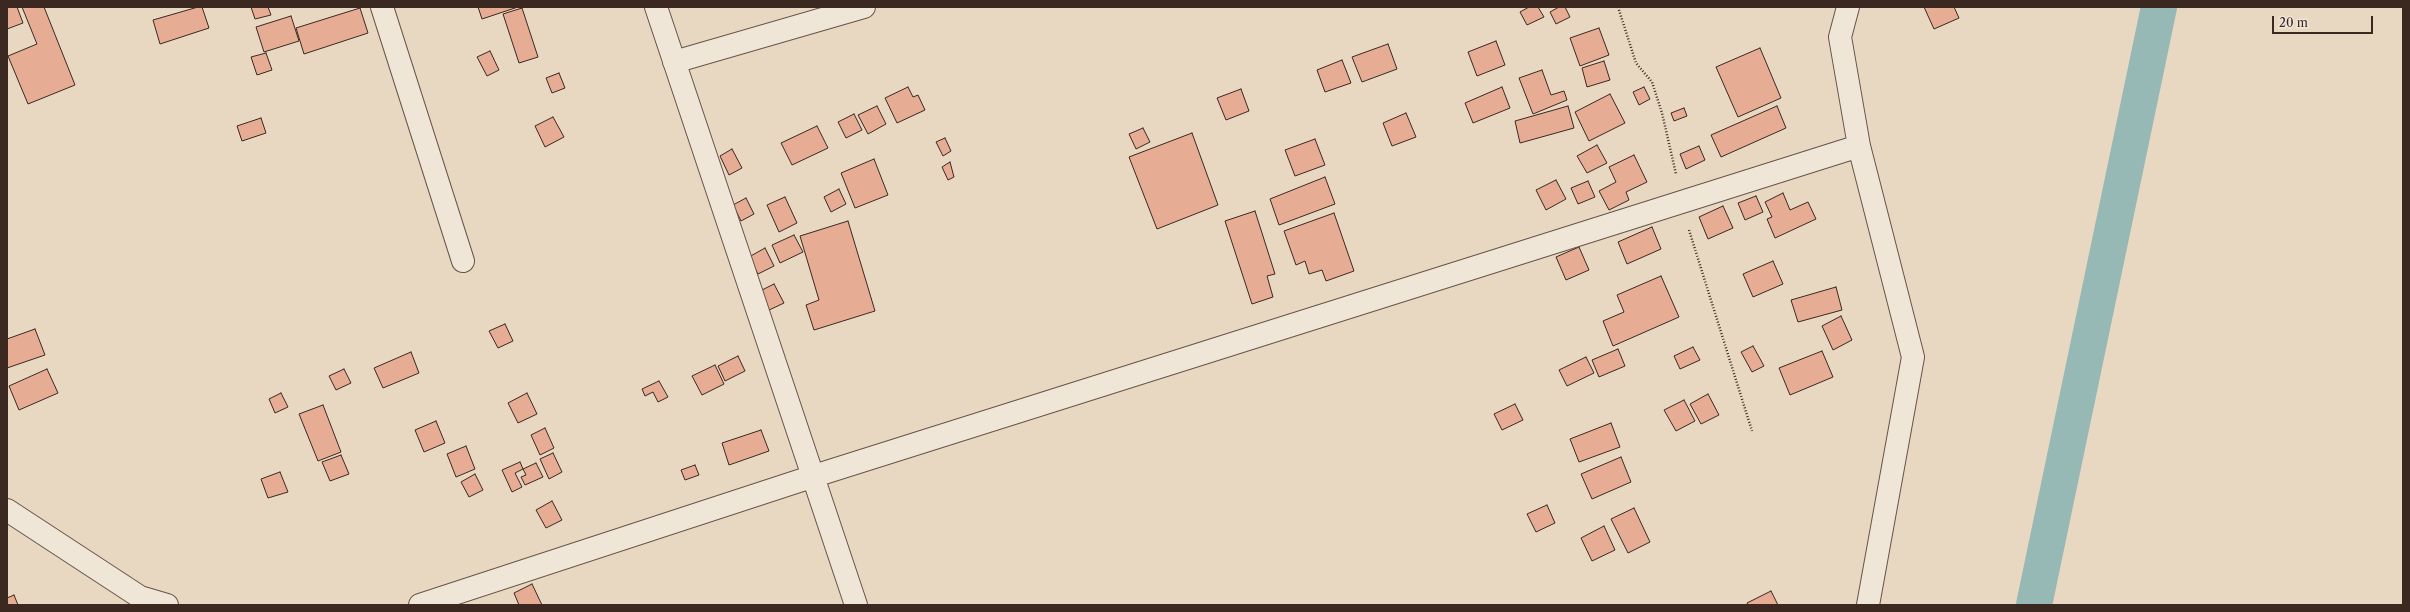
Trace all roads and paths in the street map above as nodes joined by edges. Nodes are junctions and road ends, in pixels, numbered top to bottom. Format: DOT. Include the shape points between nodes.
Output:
graph roads {
  1 [pos="382,7"];
  2 [pos="656,7"];
  3 [pos="864,7"];
  4 [pos="1848,7"];
  5 [pos="674,62"];
  6 [pos="1859,146"];
  7 [pos="463,261"];
  8 [pos="811,477"];
  9 [pos="7,510"];
  10 [pos="167,605"];
  11 [pos="420,605"];
  12 [pos="856,605"];
  13 [pos="1868,605"];
  1 -- 7 [label="street"];
  2 -- 5 [label="street"];
  3 -- 5 [label="street"];
  4 -- 6 [label="street" via="1840,37"];
  5 -- 8 [label="street"];
  6 -- 8 [label="street"];
  6 -- 13 [label="street" via="1913,357"];
  8 -- 11 [label="street"];
  8 -- 12 [label="street"];
  9 -- 10 [label="street" via="140,597"];
}
